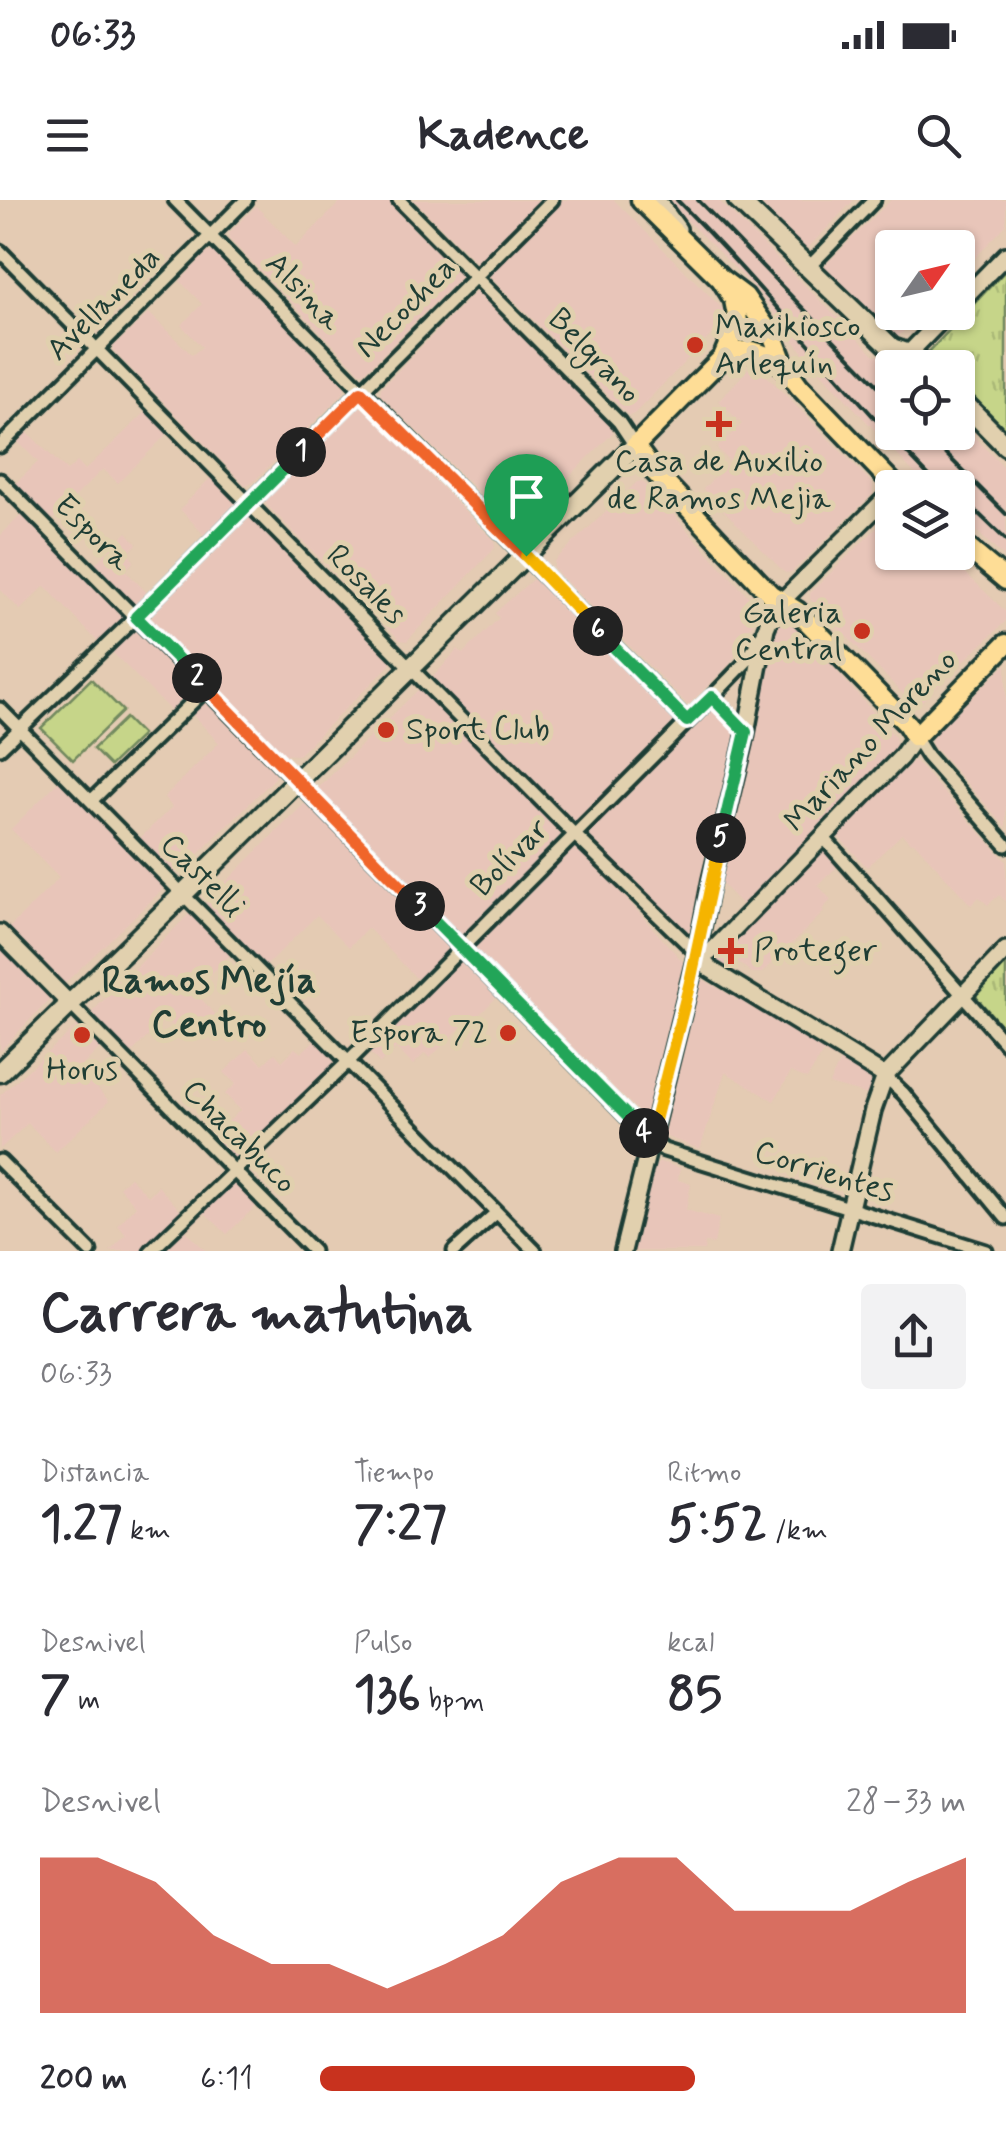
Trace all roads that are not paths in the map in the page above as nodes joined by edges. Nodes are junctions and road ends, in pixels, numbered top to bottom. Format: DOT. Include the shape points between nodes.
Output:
graph roads {
  1 [pos="175,200"];
  2 [pos="246,200"];
  3 [pos="399,200"];
  4 [pos="552,200"];
  5 [pos="641,200"];
  6 [pos="657,200"];
  7 [pos="874,200"];
  8 [pos="739,202"];
  9 [pos="210,236"];
  10 [pos="0,252"];
  11 [pos="1006,255"];
  12 [pos="698,256"];
  13 [pos="808,269"];
  14 [pos="475,278"];
  15 [pos="721,279"];
  16 [pos="975,287"];
  17 [pos="931,330"];
  18 [pos="96,350"];
  19 [pos="896,350"];
  20 [pos="912,350"];
  21 [pos="723,357"];
  22 [pos="784,366"];
  23 [pos="361,392"];
  24 [pos="975,414"];
  25 [pos="0,446"];
  26 [pos="636,446"];
  27 [pos="1006,446"];
  28 [pos="877,470"];
  29 [pos="0,480"];
  30 [pos="249,504"];
  31 [pos="875,510"];
  32 [pos="975,555"];
  33 [pos="526,556"];
  34 [pos="1005,581"];
  35 [pos="783,600"];
  36 [pos="136,617"];
  37 [pos="766,628"];
  38 [pos="1005,643"];
  39 [pos="410,668"];
  40 [pos="206,688"];
  41 [pos="712,697"];
  42 [pos="0,709"];
  43 [pos="687,721"];
  44 [pos="20,729"];
  45 [pos="746,732"];
  46 [pos="915,737"];
  47 [pos="0,748"];
  48 [pos="297,780"];
  49 [pos="90,801"];
  50 [pos="574,834"];
  51 [pos="823,837"];
  52 [pos="1006,845"];
  53 [pos="182,895"];
  54 [pos="0,933"];
  55 [pos="461,947"];
  56 [pos="1006,950"];
  57 [pos="697,953"];
  58 [pos="962,994"];
  59 [pos="70,1004"];
  60 [pos="1006,1044"];
  61 [pos="348,1060"];
  62 [pos="0,1072"];
  63 [pos="885,1076"];
  64 [pos="650,1140"];
  65 [pos="0,1160"];
  66 [pos="233,1170"];
  67 [pos="850,1208"];
  68 [pos="496,1212"];
  69 [pos="1006,1218"];
  70 [pos="90,1251"];
  71 [pos="152,1251"];
  72 [pos="313,1251"];
  73 [pos="454,1251"];
  74 [pos="535,1251"];
  75 [pos="623,1251"];
  76 [pos="840,1251"];
  77 [pos="986,1251"];
  1 -- 9 [label="street, Alsina"];
  2 -- 9 [label="street, Avellaneda"];
  3 -- 14 [label="street, Belgrano"];
  4 -- 14 [label="street, Necochea"];
  5 -- 12 [label="main road"];
  6 -- 12 [label="street"];
  7 -- 13 [label="street"];
  8 -- 13 [label="main road"];
  9 -- 18 [label="street, Avellaneda"];
  9 -- 23 [label="street, Alsina"];
  10 -- 18 [label="street, Rosales"];
  11 -- 16 [label="street"];
  12 -- 15 [label="main road"];
  13 -- 19 [label="main road"];
  14 -- 23 [label="street, Necochea"];
  14 -- 26 [label="street, Belgrano"];
  15 -- 21 [label="main road" via="738,320"];
  15 -- 22 [label="main road" via="753,307"];
  17 -- 20 [label="street"];
  18 -- 25 [label="street, Avellaneda"];
  18 -- 30 [label="street, Rosales"];
  21 -- 22 [label="main road" via="754,350"];
  21 -- 26 [label="main road"];
  22 -- 28 [label="main road"];
  23 -- 30 [label="street, Necochea"];
  23 -- 33 [label="street, Alsina"];
  24 -- 27 [label="main road"];
  26 -- 33 [label="main road"];
  26 -- 35 [label="main road, Belgrano" via="770,594"];
  29 -- 36 [label="street, Espora"];
  30 -- 36 [label="street, Necochea"];
  30 -- 39 [label="street, Rosales"];
  31 -- 35 [label="street, Bolívar"];
  32 -- 34 [label="main road"];
  33 -- 39 [label="main road"];
  33 -- 43 [label="street, Alsina"];
  35 -- 37 [label="street, Bolívar"];
  35 -- 46 [label="main road, Belgrano"];
  36 -- 40 [label="street, Espora"];
  36 -- 44 [label="street, Necochea"];
  37 -- 41 [label="street, Bolívar" via="746,662"];
  37 -- 45 [label="street"];
  38 -- 46 [label="main road, Mariano Moreno"];
  39 -- 48 [label="main road"];
  39 -- 50 [label="street, Rosales"];
  40 -- 48 [label="street, Espora"];
  40 -- 49 [label="street"];
  41 -- 43 [label="street, Bolívar"];
  41 -- 45 [label="street"];
  42 -- 44 [label="street, Castelli"];
  43 -- 50 [label="street, Bolívar"];
  44 -- 47 [label="street, Necochea"];
  44 -- 49 [label="street, Castelli"];
  45 -- 57 [label="street"];
  46 -- 51 [label="street, Mariano Moreno"];
  46 -- 52 [label="street"];
  48 -- 53 [label="main road"];
  48 -- 55 [label="street, Espora"];
  49 -- 53 [label="street, Castelli"];
  50 -- 55 [label="street, Bolívar"];
  50 -- 57 [label="street, Rosales"];
  51 -- 57 [label="street, Mariano Moreno" via="715,948"];
  51 -- 58 [label="street"];
  53 -- 59 [label="main road"];
  53 -- 61 [label="street, Castelli"];
  54 -- 59 [label="street, Chacabuco"];
  55 -- 61 [label="street, Bolívar"];
  55 -- 64 [label="street, Espora"];
  56 -- 58 [label="street"];
  57 -- 63 [label="street" via="710,969"];
  57 -- 64 [label="street"];
  58 -- 60 [label="street"];
  58 -- 63 [label="street"];
  59 -- 62 [label="main road"];
  59 -- 66 [label="street, Chacabuco"];
  61 -- 66 [label="street, Bolívar"];
  61 -- 68 [label="street, Castelli"];
  63 -- 67 [label="street"];
  63 -- 69 [label="street"];
  64 -- 67 [label="street, Corrientes"];
  64 -- 75 [label="street"];
  65 -- 70 [label="street"];
  66 -- 71 [label="street, Bolívar"];
  66 -- 72 [label="street, Chacabuco"];
  67 -- 76 [label="street"];
  67 -- 77 [label="street, Corrientes"];
  68 -- 73 [label="street"];
  68 -- 74 [label="street, Castelli"];
}
